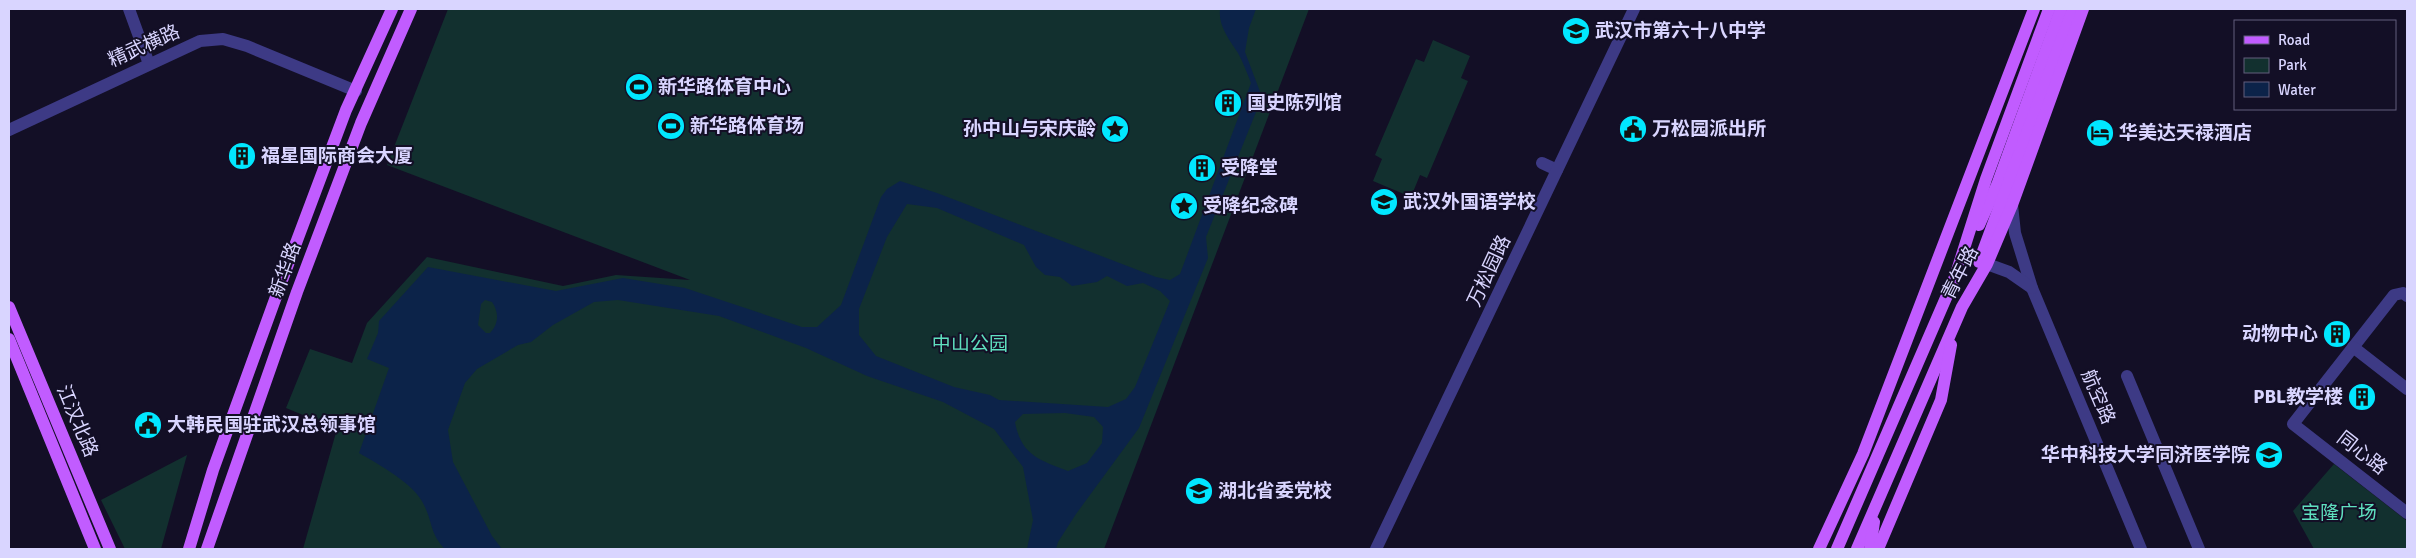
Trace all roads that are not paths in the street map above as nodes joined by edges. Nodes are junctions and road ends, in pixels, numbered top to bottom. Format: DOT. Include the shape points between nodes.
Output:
graph roads {
  1 [pos="129,9"];
  2 [pos="392,9"];
  3 [pos="410,9"];
  4 [pos="1634,9"];
  5 [pos="2034,9"];
  6 [pos="2049,9"];
  7 [pos="2062,9"];
  8 [pos="2073,9"];
  9 [pos="2083,9"];
  10 [pos="149,64"];
  11 [pos="356,91"];
  12 [pos="9,130"];
  13 [pos="1542,163"];
  14 [pos="1557,170"];
  15 [pos="2001,187"];
  16 [pos="2012,205"];
  17 [pos="1987,264"];
  18 [pos="1955,277"];
  19 [pos="2032,288"];
  20 [pos="2407,296"];
  21 [pos="9,307"];
  22 [pos="1962,307"];
  23 [pos="1956,322"];
  24 [pos="9,339"];
  25 [pos="2353,347"];
  26 [pos="2127,376"];
  27 [pos="2407,390"];
  28 [pos="1904,397"];
  29 [pos="1857,466"];
  30 [pos="1876,508"];
  31 [pos="2407,512"];
  32 [pos="95,549"];
  33 [pos="110,549"];
  34 [pos="190,549"];
  35 [pos="207,549"];
  36 [pos="1376,549"];
  37 [pos="1819,549"];
  38 [pos="1837,549"];
  39 [pos="1857,549"];
  40 [pos="1870,549"];
  41 [pos="1878,549"];
  42 [pos="2141,549"];
  43 [pos="2199,549"];
  1 -- 10 [label="street"];
  2 -- 11 [label="main road, 新华路"];
  3 -- 35 [label="main road, 新华路" via="361,123 307,266"];
  4 -- 14 [label="street, 万松园路"];
  5 -- 29 [label="main road"];
  6 -- 18 [label="main road, 青年路" via="1986,179"];
  7 -- 15 [label="main road"];
  8 -- 15 [label="main road"];
  9 -- 16 [label="main road, 青年路"];
  10 -- 11 [label="street, 精武横路" via="200,42 223,39"];
  10 -- 12 [label="street, 精武横路"];
  11 -- 34 [label="main road, 新华路" via="216,460"];
  13 -- 14 [label="street"];
  14 -- 36 [label="street, 万松园路"];
  15 -- 18 [label="main road"];
  15 -- 22 [label="main road"];
  16 -- 17 [label="main road, 青年路"];
  16 -- 19 [label="street, 航空路" via="2016,233"];
  17 -- 19 [label="street" via="2009,272"];
  17 -- 22 [label="main road, 青年路"];
  18 -- 28 [label="main road, 青年路"];
  19 -- 42 [label="street, 航空路"];
  20 -- 25 [label="street" via="2403,293 2394,295"];
  21 -- 33 [label="main road, 江汉北路"];
  22 -- 23 [label="main road, 青年路"];
  23 -- 30 [label="main road, 青年路"];
  23 -- 41 [label="main road" via="1941,400"];
  24 -- 32 [label="main road, 江汉北路"];
  25 -- 27 [label="street"];
  25 -- 31 [label="street, 同心路" via="2293,424"];
  26 -- 43 [label="street"];
  28 -- 29 [label="main road"];
  28 -- 38 [label="main road, 青年路"];
  29 -- 37 [label="main road"];
  30 -- 39 [label="main road, 青年路"];
  30 -- 40 [label="main road"];
}
